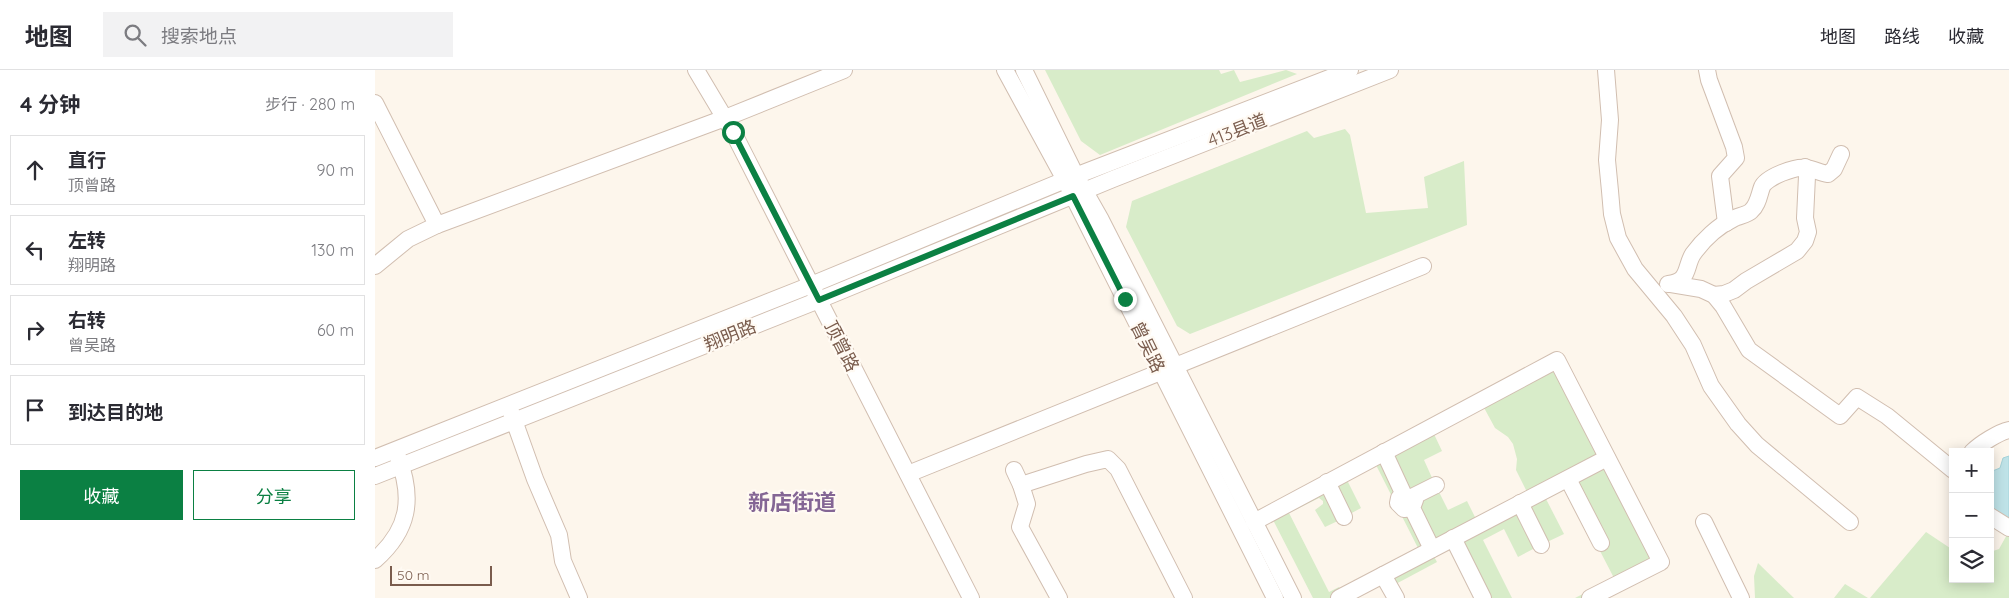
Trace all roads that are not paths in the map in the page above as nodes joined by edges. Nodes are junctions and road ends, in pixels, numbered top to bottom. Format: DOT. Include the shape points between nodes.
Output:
graph roads {
  1 [pos="696,70"];
  2 [pos="843,70"];
  3 [pos="1005,70"];
  4 [pos="1024,70"];
  5 [pos="1350,70"];
  6 [pos="1390,70"];
  7 [pos="1606,70"];
  8 [pos="1707,70"];
  9 [pos="375,103"];
  10 [pos="725,118"];
  11 [pos="1841,154"];
  12 [pos="1805,167"];
  13 [pos="1071,178"];
  14 [pos="1079,194"];
  15 [pos="1726,222"];
  16 [pos="437,225"];
  17 [pos="375,266"];
  18 [pos="1423,266"];
  19 [pos="1646,283"];
  20 [pos="1671,284"];
  21 [pos="811,285"];
  22 [pos="1713,294"];
  23 [pos="819,300"];
  24 [pos="1168,369"];
  25 [pos="508,406"];
  26 [pos="514,421"];
  27 [pos="2009,430"];
  28 [pos="1978,448"];
  29 [pos="1384,452"];
  30 [pos="375,458"];
  31 [pos="398,458"];
  32 [pos="1607,458"];
  33 [pos="1949,466"];
  34 [pos="1014,470"];
  35 [pos="908,474"];
  36 [pos="375,476"];
  37 [pos="1568,479"];
  38 [pos="1327,482"];
  39 [pos="1021,485"];
  40 [pos="1436,485"];
  41 [pos="1410,499"];
  42 [pos="1520,503"];
  43 [pos="1344,517"];
  44 [pos="1994,519"];
  45 [pos="1254,522"];
  46 [pos="1704,522"];
  47 [pos="1850,522"];
  48 [pos="2009,528"];
  49 [pos="1453,538"];
  50 [pos="1601,544"];
  51 [pos="1541,545"];
  52 [pos="1432,549"];
  53 [pos="375,560"];
  54 [pos="1383,575"];
  55 [pos="579,598"];
  56 [pos="971,598"];
  57 [pos="1059,598"];
  58 [pos="1184,598"];
  59 [pos="1275,598"];
  60 [pos="1293,598"];
  61 [pos="1339,598"];
  62 [pos="1395,598"];
  63 [pos="1483,598"];
  64 [pos="1590,598"];
  65 [pos="1741,598"];
  1 -- 10 [label="street, 顶曾路"];
  2 -- 10 [label="street"];
  3 -- 13 [label="street, 曾吴路"];
  4 -- 13 [label="street, 曾吴路"];
  5 -- 13 [label="street, 413县道"];
  6 -- 14 [label="street, 413县道"];
  7 -- 19 [label="street" via="1610,120 1607,160 1612,214 1618,238"];
  8 -- 15 [label="street" via="1736,158 1720,176"];
  9 -- 16 [label="street"];
  10 -- 16 [label="street"];
  10 -- 21 [label="street, 顶曾路"];
  11 -- 12 [label="street" via="1828,174"];
  12 -- 15 [label="street" via="1769,179 1762,185 1751,212"];
  12 -- 22 [label="street" via="1808,232 1805,241 1797,251 1733,290"];
  13 -- 14 [label="street, 曾吴路"];
  13 -- 21 [label="street, 翔明路"];
  14 -- 23 [label="street, 翔明路"];
  14 -- 24 [label="street, 曾吴路"];
  15 -- 20 [label="street" via="1692,255 1683,277"];
  16 -- 17 [label="street" via="408,240"];
  18 -- 24 [label="street"];
  19 -- 20 [label="street"];
  19 -- 47 [label="street" via="1674,316 1693,346 1711,386 1738,424 1757,445"];
  20 -- 22 [label="street"];
  21 -- 23 [label="street, 顶曾路"];
  21 -- 25 [label="street, 翔明路"];
  22 -- 33 [label="street" via="1749,350 1840,416 1857,397 1887,416"];
  23 -- 26 [label="street, 翔明路"];
  23 -- 35 [label="street, 顶曾路"];
  24 -- 35 [label="street"];
  24 -- 45 [label="street, 曾吴路"];
  24 -- 59 [label="street, 曾吴路"];
  25 -- 26 [label="street"];
  25 -- 31 [label="street, 翔明路"];
  26 -- 31 [label="street, 翔明路"];
  26 -- 55 [label="street" via="559,535 563,561"];
  27 -- 28 [label="street" via="1998,432"];
  29 -- 32 [label="street" via="1557,360"];
  29 -- 38 [label="street"];
  29 -- 41 [label="street"];
  30 -- 31 [label="street, 翔明路"];
  31 -- 36 [label="street, 翔明路"];
  31 -- 53 [label="street" via="408,497 405,517 399,534"];
  32 -- 37 [label="street"];
  32 -- 64 [label="street" via="1661,562"];
  34 -- 39 [label="street"];
  35 -- 56 [label="street, 顶曾路"];
  37 -- 42 [label="street"];
  37 -- 50 [label="street"];
  38 -- 43 [label="street"];
  38 -- 45 [label="street"];
  39 -- 57 [label="street" via="1027,504 1020,527"];
  39 -- 58 [label="street" via="1108,459 1118,469"];
  40 -- 41 [label="street"];
  41 -- 52 [label="street"];
  42 -- 49 [label="street"];
  42 -- 51 [label="street"];
  44 -- 48 [label="street"];
  45 -- 60 [label="street, 曾吴路"];
  46 -- 65 [label="street"];
  49 -- 52 [label="street"];
  49 -- 63 [label="street"];
  52 -- 54 [label="street"];
  54 -- 61 [label="street"];
  54 -- 62 [label="street"];
}
